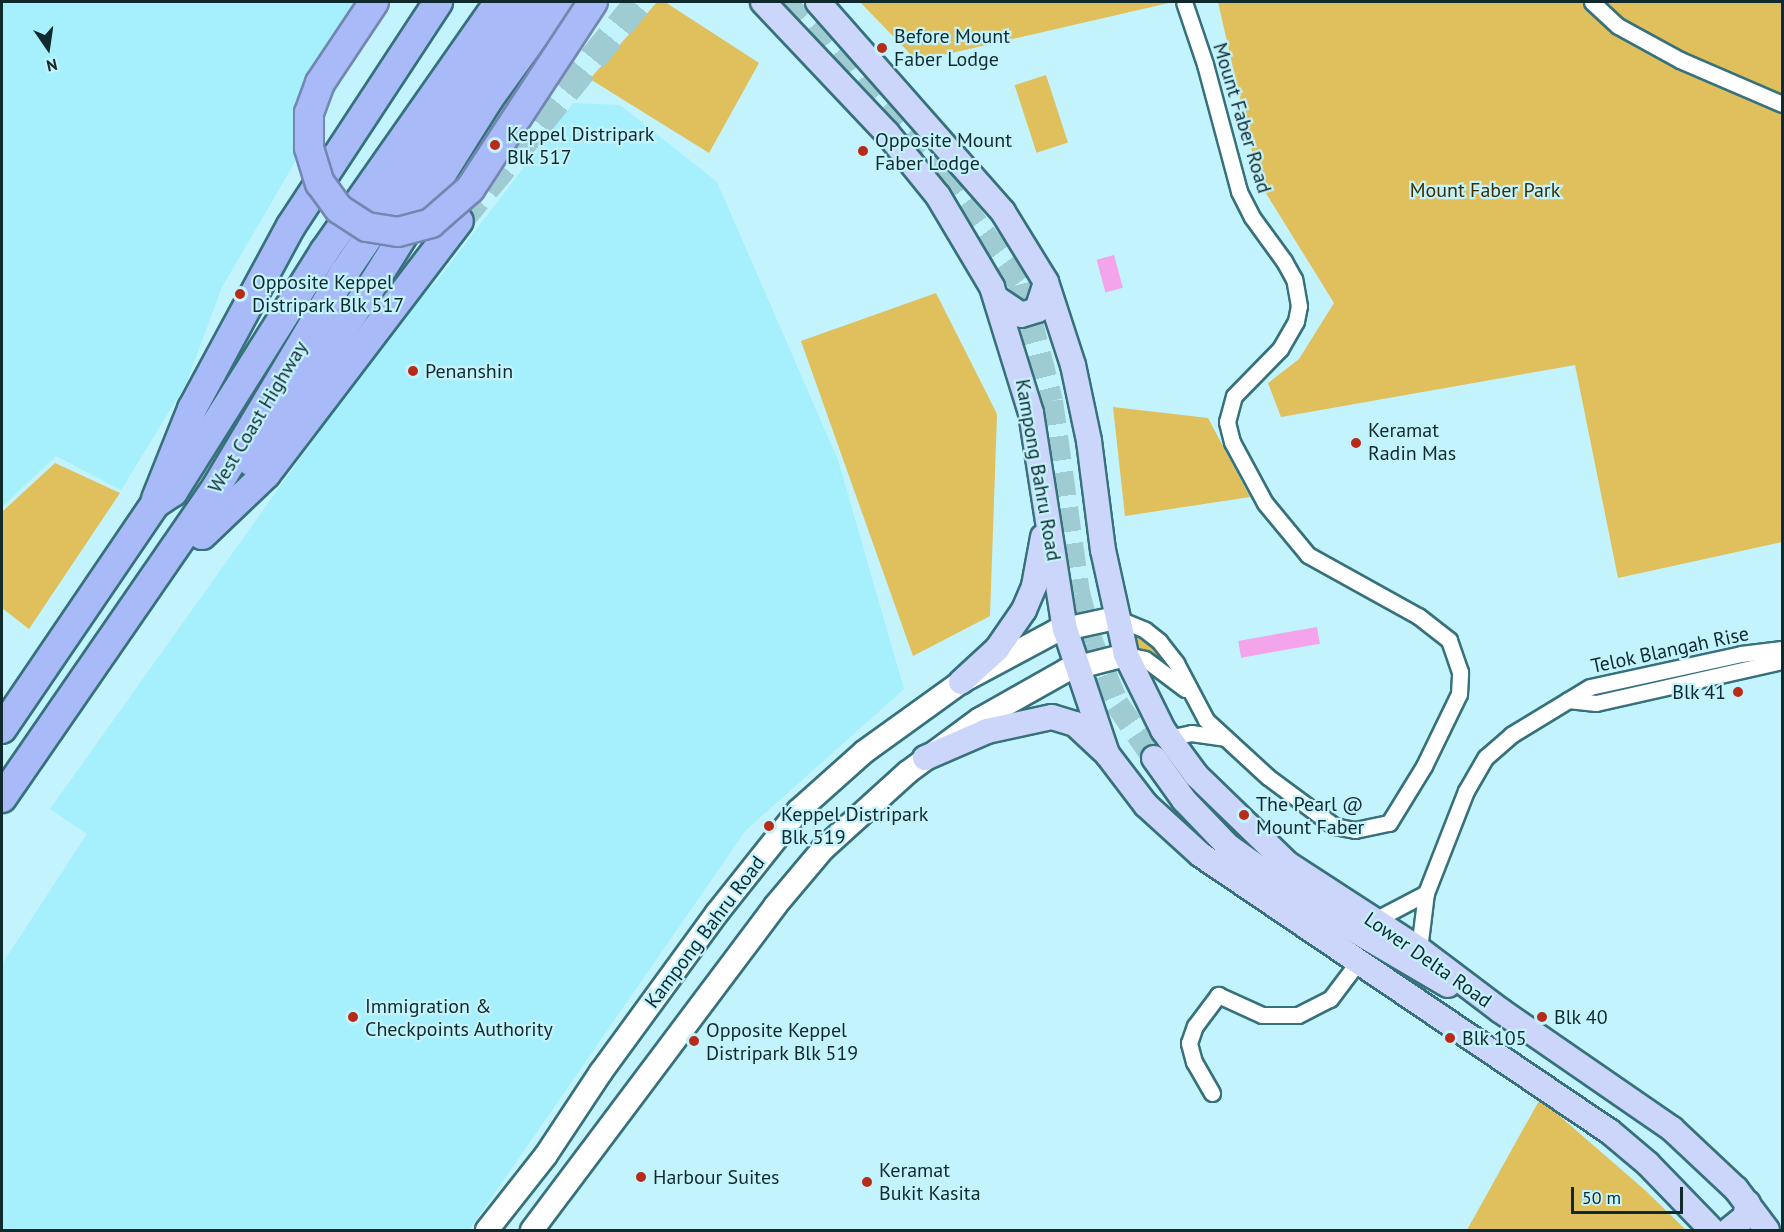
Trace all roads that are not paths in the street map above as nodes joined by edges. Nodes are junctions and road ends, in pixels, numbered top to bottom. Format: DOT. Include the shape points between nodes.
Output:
graph roads {
  1 [pos="374,2"];
  2 [pos="438,2"];
  3 [pos="499,2"];
  4 [pos="528,2"];
  5 [pos="559,2"];
  6 [pos="593,2"];
  7 [pos="763,2"];
  8 [pos="818,2"];
  9 [pos="1184,2"];
  10 [pos="1592,2"];
  11 [pos="490,37"];
  12 [pos="1782,104"];
  13 [pos="459,221"];
  14 [pos="1046,282"];
  15 [pos="996,298"];
  16 [pos="155,504"];
  17 [pos="1046,513"];
  18 [pos="202,535"];
  19 [pos="1116,618"];
  20 [pos="1065,628"];
  21 [pos="1782,649"];
  22 [pos="1126,655"];
  23 [pos="102,656"];
  24 [pos="1782,660"];
  25 [pos="1077,666"];
  26 [pos="961,682"];
  27 [pos="1187,690"];
  28 [pos="1568,700"];
  29 [pos="2,729"];
  30 [pos="1168,738"];
  31 [pos="1225,738"];
  32 [pos="1107,754"];
  33 [pos="926,758"];
  34 [pos="1154,758"];
  35 [pos="2,798"];
  36 [pos="1426,893"];
  37 [pos="1372,921"];
  38 [pos="1419,949"];
  39 [pos="1358,962"];
  40 [pos="1501,1011"];
  41 [pos="1212,1093"];
  42 [pos="1748,1203"];
  43 [pos="487,1230"];
  44 [pos="532,1230"];
  45 [pos="1712,1230"];
  46 [pos="1729,1230"];
  47 [pos="1767,1230"];
  1 -- 6 [label="highway, bridge" via="320,83 309,113 309,148 321,183 339,209 367,227 398,232 431,223 470,189"];
  2 -- 16 [label="highway" via="291,226 180,434"];
  3 -- 11 [label="highway, West Coast Highway"];
  4 -- 11 [label="highway, West Coast Highway"];
  5 -- 18 [label="highway" via="488,100 369,290"];
  7 -- 15 [label="main road, Kampong Bahru Road" via="887,133 938,195 967,240"];
  8 -- 14 [label="main road" via="1003,212"];
  9 -- 31 [label="street, Mount Faber Road" via="1239,191 1289,270 1299,306 1296,321 1280,349 1234,396 1227,422 1236,450 1265,503 1308,555 1418,616 1449,640 1460,672 1459,694 1401,809 1389,823 1375,828 1334,826"];
  10 -- 12 [label="street" via="1618,26 1680,60"];
  11 -- 16 [label="highway, West Coast Highway" via="324,252 173,492"];
  11 -- 23 [label="highway, West Coast Highway" via="217,486"];
  13 -- 18 [label="highway" via="266,474"];
  14 -- 15 [label="main road" via="1037,310 1021,315"];
  14 -- 19 [label="main road" via="1073,365"];
  15 -- 17 [label="main road, Kampong Bahru Road" via="1031,413"];
  16 -- 29 [label="highway, West Coast Highway"];
  17 -- 20 [label="main road, Kampong Bahru Road"];
  17 -- 26 [label="main road" via="1040,562 1024,610 997,649"];
  18 -- 23 [label="highway"];
  19 -- 20 [label="main road, Kampong Bahru Road"];
  19 -- 22 [label="main road"];
  19 -- 27 [label="street, Mount Faber Road" via="1145,630 1159,641 1176,663"];
  20 -- 25 [label="main road, Kampong Bahru Road"];
  20 -- 26 [label="main road, Kampong Bahru Road" via="1030,642"];
  21 -- 28 [label="street, Telok Blangah Rise" via="1741,654 1590,687"];
  22 -- 25 [label="main road, Kampong Bahru Road"];
  22 -- 27 [label="street, Mount Faber Road" via="1146,659"];
  22 -- 30 [label="main road, Lower Delta Road"];
  23 -- 35 [label="highway, West Coast Highway"];
  24 -- 28 [label="street, Telok Blangah Rise" via="1596,703"];
  25 -- 32 [label="main road, Lower Delta Road"];
  25 -- 33 [label="main road, Kampong Bahru Road" via="1020,694"];
  26 -- 43 [label="main road, Kampong Bahru Road" via="864,752 798,811 710,922 546,1155"];
  27 -- 31 [label="street, Mount Faber Road" via="1206,720"];
  28 -- 36 [label="street, Telok Blangah Rise" via="1511,735 1486,757 1466,791"];
  30 -- 31 [label="street" via="1191,734"];
  30 -- 37 [label="main road, Lower Delta Road" via="1196,776 1251,832 1288,864"];
  32 -- 33 [label="main road" via="1075,724 1052,717 987,731"];
  32 -- 39 [label="main road, Lower Delta Road" via="1146,805 1201,855"];
  33 -- 44 [label="main road, Kampong Bahru Road" via="869,806 808,866"];
  34 -- 40 [label="main road" via="1184,800 1228,846 1273,880 1419,970"];
  36 -- 37 [label="street"];
  36 -- 38 [label="street, Telok Blangah Rise"];
  37 -- 38 [label="main road, Lower Delta Road"];
  38 -- 40 [label="main road, Lower Delta Road"];
  39 -- 41 [label="street" via="1330,999 1298,1015 1262,1015 1218,995 1195,1026 1189,1044 1194,1062"];
  39 -- 45 [label="main road, Lower Delta Road" via="1609,1131 1648,1164"];
  40 -- 42 [label="main road, Lower Delta Road" via="1672,1128"];
  42 -- 46 [label="main road" via="1745,1217"];
  42 -- 47 [label="main road, Lower Delta Road"];
}
